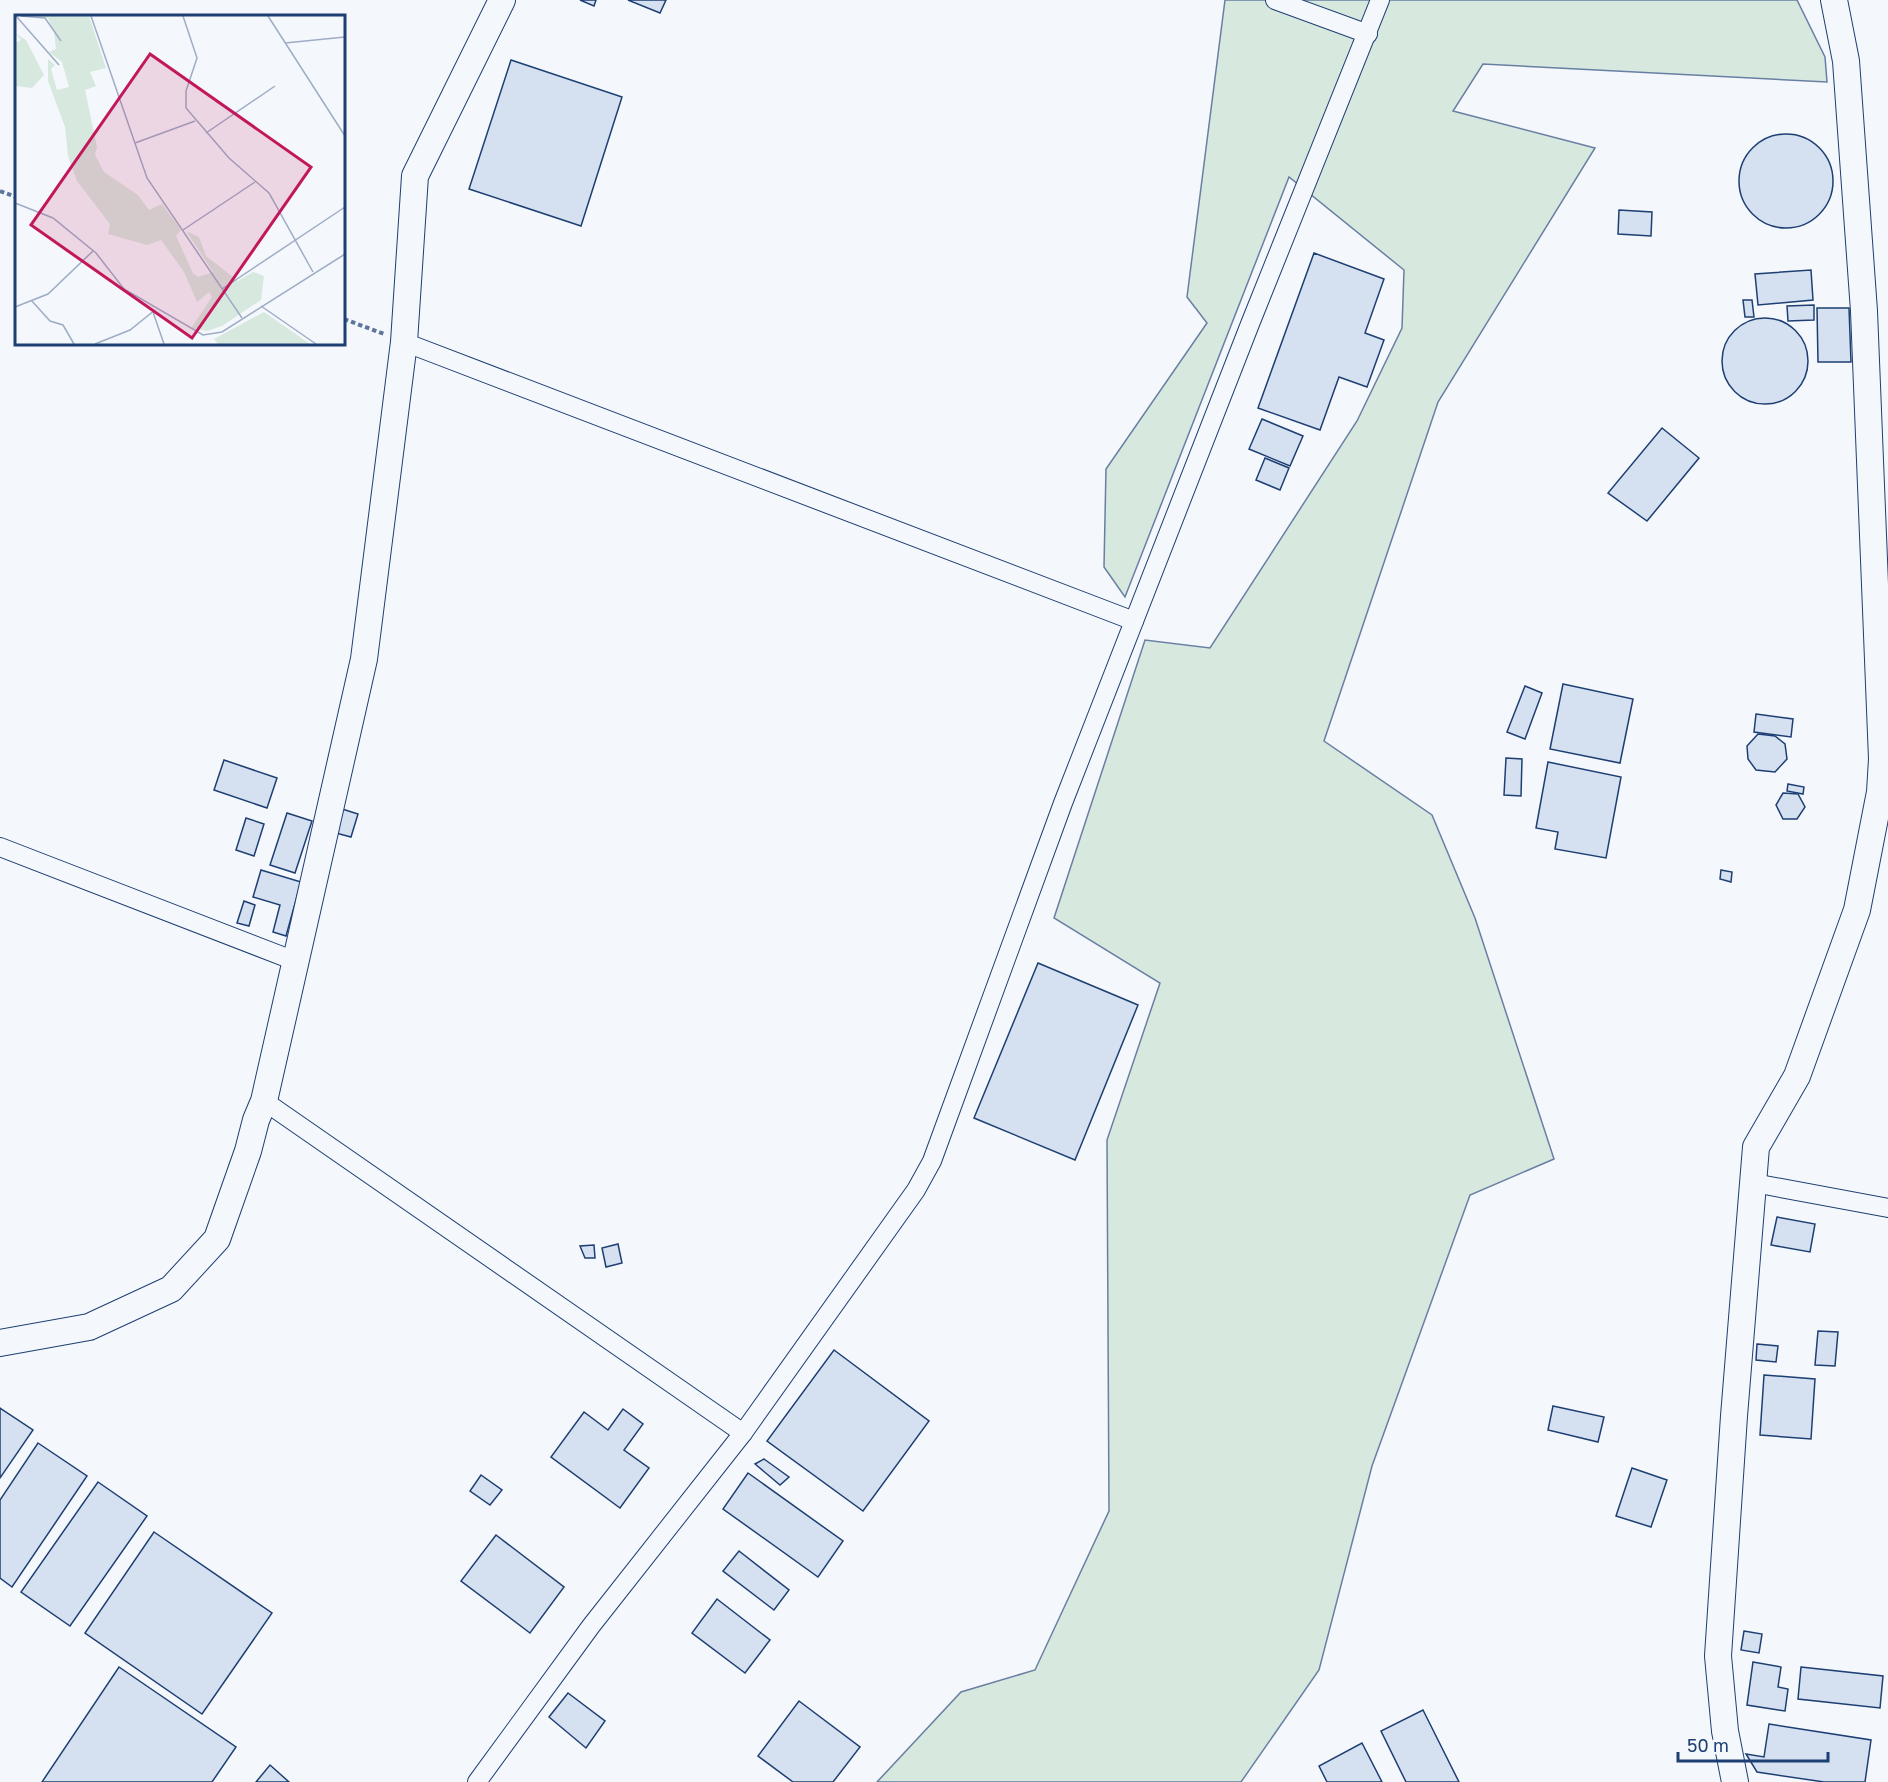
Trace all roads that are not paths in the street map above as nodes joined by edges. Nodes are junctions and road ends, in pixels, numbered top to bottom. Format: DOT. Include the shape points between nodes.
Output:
graph roads {
  1 [pos="502,0"];
  2 [pos="1275,0"];
  3 [pos="1380,0"];
  4 [pos="1834,0"];
  5 [pos="1368,34"];
  6 [pos="404,342"];
  7 [pos="1878,414"];
  8 [pos="1134,621"];
  9 [pos="0,847"];
  10 [pos="295,961"];
  11 [pos="264,1101"];
  12 [pos="1754,1184"];
  13 [pos="1888,1208"];
  14 [pos="0,1343"];
  15 [pos="743,1433"];
  16 [pos="477,1782"];
  17 [pos="1734,1782"];
  1 -- 6 [label="street" via="415,176"];
  2 -- 5 [label="street"];
  3 -- 5 [label="street"];
  4 -- 7 [label="street" via="1847,71 1864,311"];
  5 -- 8 [label="street"];
  6 -- 8 [label="street"];
  6 -- 10 [label="street" via="363,659"];
  7 -- 12 [label="street" via="1880,792 1857,910 1797,1076 1756,1148"];
  8 -- 15 [label="street" via="932,1161 909,1200"];
  9 -- 10 [label="street"];
  10 -- 11 [label="street"];
  11 -- 14 [label="street" via="217,1239 171,1289 89,1327"];
  11 -- 15 [label="street"];
  12 -- 13 [label="street"];
  12 -- 17 [label="street" via="1718,1656"];
  15 -- 16 [label="street" via="591,1626"];
}
